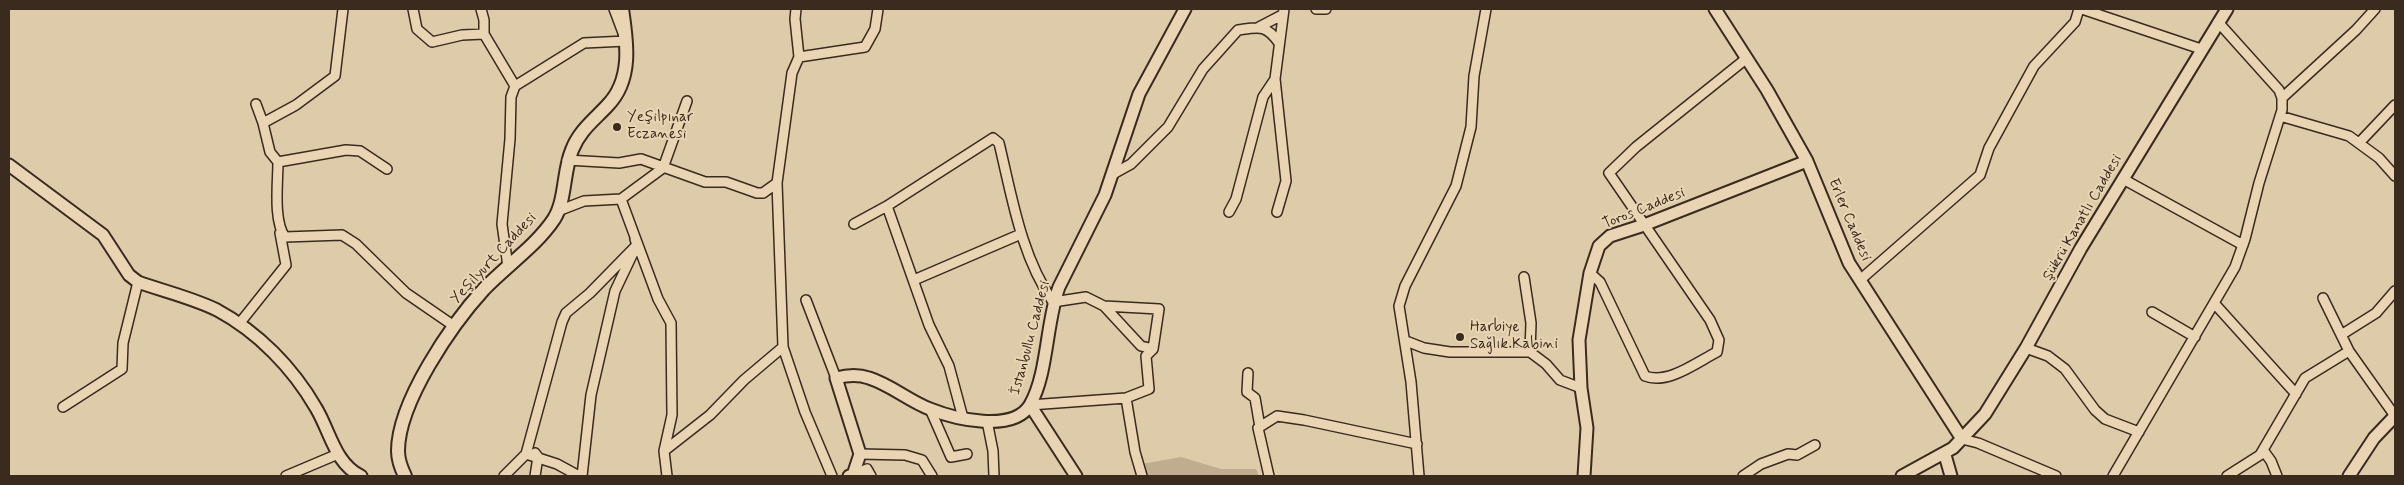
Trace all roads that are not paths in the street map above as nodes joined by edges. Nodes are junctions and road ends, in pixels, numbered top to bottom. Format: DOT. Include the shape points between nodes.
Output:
graph roads {
  1 [pos="343,9"];
  2 [pos="413,9"];
  3 [pos="480,9"];
  4 [pos="614,9"];
  5 [pos="622,9"];
  6 [pos="796,9"];
  7 [pos="878,9"];
  8 [pos="1185,9"];
  9 [pos="1316,9"];
  10 [pos="1326,9"];
  11 [pos="1486,9"];
  12 [pos="1715,9"];
  13 [pos="2079,9"];
  14 [pos="2082,9"];
  15 [pos="2227,9"];
  16 [pos="2375,9"];
  17 [pos="1283,12"];
  18 [pos="2218,22"];
  19 [pos="1259,27"];
  20 [pos="484,34"];
  21 [pos="626,41"];
  22 [pos="1279,43"];
  23 [pos="2201,49"];
  24 [pos="799,57"];
  25 [pos="1747,58"];
  26 [pos="1275,79"];
  27 [pos="515,86"];
  28 [pos="2282,98"];
  29 [pos="688,101"];
  30 [pos="256,104"];
  31 [pos="2395,105"];
  32 [pos="2280,116"];
  33 [pos="263,123"];
  34 [pos="2359,143"];
  35 [pos="567,160"];
  36 [pos="1807,161"];
  37 [pos="278,162"];
  38 [pos="9,165"];
  39 [pos="387,168"];
  40 [pos="663,168"];
  41 [pos="1113,174"];
  42 [pos="2395,176"];
  43 [pos="2123,179"];
  44 [pos="777,183"];
  45 [pos="622,199"];
  46 [pos="887,206"];
  47 [pos="558,211"];
  48 [pos="1229,212"];
  49 [pos="1276,212"];
  50 [pos="854,224"];
  51 [pos="1644,225"];
  52 [pos="279,230"];
  53 [pos="633,232"];
  54 [pos="1021,234"];
  55 [pos="636,245"];
  56 [pos="2243,245"];
  57 [pos="508,267"];
  58 [pos="1590,273"];
  59 [pos="1524,277"];
  60 [pos="914,280"];
  61 [pos="1860,280"];
  62 [pos="138,282"];
  63 [pos="2395,291"];
  64 [pos="2323,298"];
  65 [pos="806,300"];
  66 [pos="1053,302"];
  67 [pos="2214,303"];
  68 [pos="1104,306"];
  69 [pos="2152,312"];
  70 [pos="239,324"];
  71 [pos="454,326"];
  72 [pos="2340,335"];
  73 [pos="2195,337"];
  74 [pos="1406,341"];
  75 [pos="783,347"];
  76 [pos="2026,348"];
  77 [pos="1153,349"];
  78 [pos="2349,351"];
  79 [pos="1530,352"];
  80 [pos="1248,373"];
  81 [pos="836,378"];
  82 [pos="1581,388"];
  83 [pos="2296,394"];
  84 [pos="1126,398"];
  85 [pos="1030,405"];
  86 [pos="63,408"];
  87 [pos="930,409"];
  88 [pos="2395,416"];
  89 [pos="963,418"];
  90 [pos="987,421"];
  91 [pos="1260,427"];
  92 [pos="2139,432"];
  93 [pos="1962,439"];
  94 [pos="1417,444"];
  95 [pos="1815,445"];
  96 [pos="528,449"];
  97 [pos="2263,450"];
  98 [pos="664,451"];
  99 [pos="338,454"];
  100 [pos="860,454"];
  101 [pos="967,454"];
  102 [pos="1945,455"];
  103 [pos="538,457"];
  104 [pos="286,476"];
  105 [pos="361,476"];
  106 [pos="405,476"];
  107 [pos="504,476"];
  108 [pos="535,476"];
  109 [pos="581,476"];
  110 [pos="667,476"];
  111 [pos="832,476"];
  112 [pos="851,476"];
  113 [pos="871,476"];
  114 [pos="932,476"];
  115 [pos="994,476"];
  116 [pos="1076,476"];
  117 [pos="1142,476"];
  118 [pos="1269,476"];
  119 [pos="1419,476"];
  120 [pos="1584,476"];
  121 [pos="1743,476"];
  122 [pos="1902,476"];
  123 [pos="1950,476"];
  124 [pos="2056,476"];
  125 [pos="2113,476"];
  126 [pos="2228,476"];
  127 [pos="2277,476"];
  128 [pos="2349,476"];
  1 -- 33 [label="street" via="335,76 296,105"];
  2 -- 20 [label="street" via="418,29 432,42"];
  3 -- 20 [label="street"];
  4 -- 21 [label="street"];
  5 -- 21 [label="main road, Yeşilyurt Caddesi"];
  6 -- 24 [label="street" via="794,19"];
  7 -- 24 [label="street" via="875,28 865,47"];
  8 -- 41 [label="street, İstanbullu Caddesi" via="1139,94"];
  9 -- 10 [label="street"];
  11 -- 74 [label="street" via="1474,76 1471,127 1456,186 1405,286 1399,306"];
  12 -- 25 [label="street, Erler Caddesi"];
  13 -- 61 [label="street" via="2075,22 2034,66 1989,148 1980,175"];
  14 -- 23 [label="street"];
  15 -- 18 [label="street, Şükrü Kanatlı Caddesi"];
  16 -- 28 [label="street"];
  17 -- 19 [label="street"];
  17 -- 22 [label="street"];
  18 -- 23 [label="street, Şükrü Kanatlı Caddesi"];
  18 -- 28 [label="street" via="2279,90"];
  19 -- 22 [label="street" via="1271,31"];
  19 -- 41 [label="street" via="1238,30 1203,69 1168,127 1131,164"];
  20 -- 27 [label="street"];
  21 -- 27 [label="street" via="584,43"];
  21 -- 35 [label="main road, Yeşilyurt Caddesi" via="626,70 620,90 579,135"];
  22 -- 26 [label="street"];
  23 -- 43 [label="street, Şükrü Kanatlı Caddesi"];
  24 -- 44 [label="street" via="792,73"];
  25 -- 36 [label="street, Erler Caddesi"];
  25 -- 51 [label="street" via="1610,170 1614,182"];
  26 -- 48 [label="street" via="1263,97 1236,199"];
  26 -- 49 [label="street" via="1286,181"];
  27 -- 57 [label="street" via="511,97 502,224"];
  28 -- 32 [label="street"];
  29 -- 40 [label="street"];
  30 -- 33 [label="street"];
  31 -- 34 [label="street"];
  32 -- 34 [label="street" via="2349,136"];
  32 -- 56 [label="street"];
  33 -- 37 [label="street" via="270,152"];
  34 -- 42 [label="street"];
  35 -- 40 [label="street" via="619,163 641,159"];
  35 -- 47 [label="main road, Yeşilyurt Caddesi"];
  36 -- 51 [label="street, Toros Caddesi"];
  36 -- 61 [label="street, Erler Caddesi" via="1844,254"];
  37 -- 39 [label="street" via="346,150 360,151"];
  37 -- 52 [label="street"];
  38 -- 62 [label="street" via="103,235 128,275"];
  40 -- 44 [label="street" via="705,182 726,182 757,193 763,193"];
  40 -- 45 [label="street"];
  41 -- 66 [label="street, İstanbullu Caddesi"];
  43 -- 56 [label="street"];
  43 -- 76 [label="street, Şükrü Kanatlı Caddesi"];
  44 -- 75 [label="street"];
  45 -- 47 [label="street" via="584,201"];
  45 -- 53 [label="street"];
  46 -- 50 [label="street"];
  46 -- 54 [label="street" via="993,138 998,143"];
  46 -- 60 [label="street"];
  47 -- 57 [label="main road, Yeşilyurt Caddesi" via="545,230"];
  51 -- 58 [label="street, Toros Caddesi" via="1604,240 1595,253"];
  51 -- 58 [label="street" via="1710,320 1719,340 1717,352 1659,379 1645,376 1600,282"];
  52 -- 70 [label="street" via="286,266"];
  52 -- 71 [label="street" via="285,237 342,235 356,244 406,293"];
  53 -- 55 [label="street"];
  53 -- 98 [label="street" via="658,299 671,323 672,415"];
  54 -- 60 [label="street"];
  54 -- 66 [label="street" via="1036,275"];
  55 -- 96 [label="street" via="566,313"];
  55 -- 109 [label="street" via="615,291 591,395"];
  56 -- 67 [label="street"];
  57 -- 71 [label="main road, Yeşilyurt Caddesi"];
  58 -- 82 [label="street, Toros Caddesi" via="1579,340"];
  59 -- 79 [label="street" via="1531,323"];
  60 -- 89 [label="street" via="929,325 949,366"];
  61 -- 93 [label="street, Erler Caddesi"];
  62 -- 70 [label="street" via="216,310"];
  62 -- 86 [label="street" via="123,343 122,369"];
  63 -- 72 [label="street" via="2376,313"];
  64 -- 72 [label="street"];
  65 -- 81 [label="street"];
  66 -- 68 [label="street" via="1086,297"];
  66 -- 85 [label="street, İstanbullu Caddesi" via="1042,366"];
  67 -- 73 [label="street"];
  67 -- 83 [label="street"];
  68 -- 77 [label="street" via="1141,346"];
  68 -- 77 [label="street" via="1159,308"];
  69 -- 73 [label="street"];
  70 -- 99 [label="street" via="284,363 316,408"];
  71 -- 106 [label="main road, Yeşilyurt Caddesi" via="417,387 406,414 398,450"];
  72 -- 78 [label="street"];
  73 -- 92 [label="street"];
  74 -- 79 [label="street" via="1450,352"];
  74 -- 94 [label="street"];
  75 -- 98 [label="street" via="710,415"];
  75 -- 111 [label="street" via="805,412"];
  76 -- 92 [label="street" via="2048,356 2065,369 2105,419"];
  76 -- 93 [label="street, Şükrü Kanatlı Caddesi" via="1985,414"];
  77 -- 84 [label="street" via="1146,356 1148,389"];
  78 -- 83 [label="street" via="2305,378"];
  78 -- 88 [label="street"];
  79 -- 82 [label="street" via="1560,380"];
  80 -- 91 [label="street" via="1247,392 1255,398"];
  81 -- 87 [label="street, İstanbullu Caddesi" via="847,375 869,377"];
  81 -- 100 [label="street"];
  82 -- 120 [label="street, Toros Caddesi" via="1587,428"];
  83 -- 97 [label="street"];
  84 -- 85 [label="street"];
  84 -- 117 [label="street"];
  85 -- 90 [label="street, İstanbullu Caddesi" via="1017,416"];
  85 -- 116 [label="street"];
  87 -- 89 [label="street, İstanbullu Caddesi"];
  87 -- 101 [label="street" via="951,457"];
  88 -- 128 [label="street" via="2374,438"];
  89 -- 90 [label="street, İstanbullu Caddesi"];
  90 -- 115 [label="street"];
  91 -- 94 [label="street" via="1277,416"];
  91 -- 118 [label="street"];
  92 -- 125 [label="street"];
  93 -- 102 [label="street, Şükrü Kanatlı Caddesi"];
  93 -- 124 [label="street"];
  94 -- 119 [label="street"];
  95 -- 121 [label="street" via="1797,455 1788,454 1761,464"];
  96 -- 103 [label="street"];
  96 -- 107 [label="street"];
  97 -- 126 [label="street"];
  97 -- 127 [label="street"];
  98 -- 110 [label="street"];
  99 -- 104 [label="street"];
  99 -- 105 [label="street" via="353,472"];
  100 -- 112 [label="street"];
  100 -- 114 [label="street" via="905,455 922,460"];
  102 -- 122 [label="street, Şükrü Kanatlı Caddesi"];
  102 -- 123 [label="street"];
  103 -- 108 [label="street"];
  103 -- 109 [label="street"];
  112 -- 113 [label="street" via="868,469"];
}
